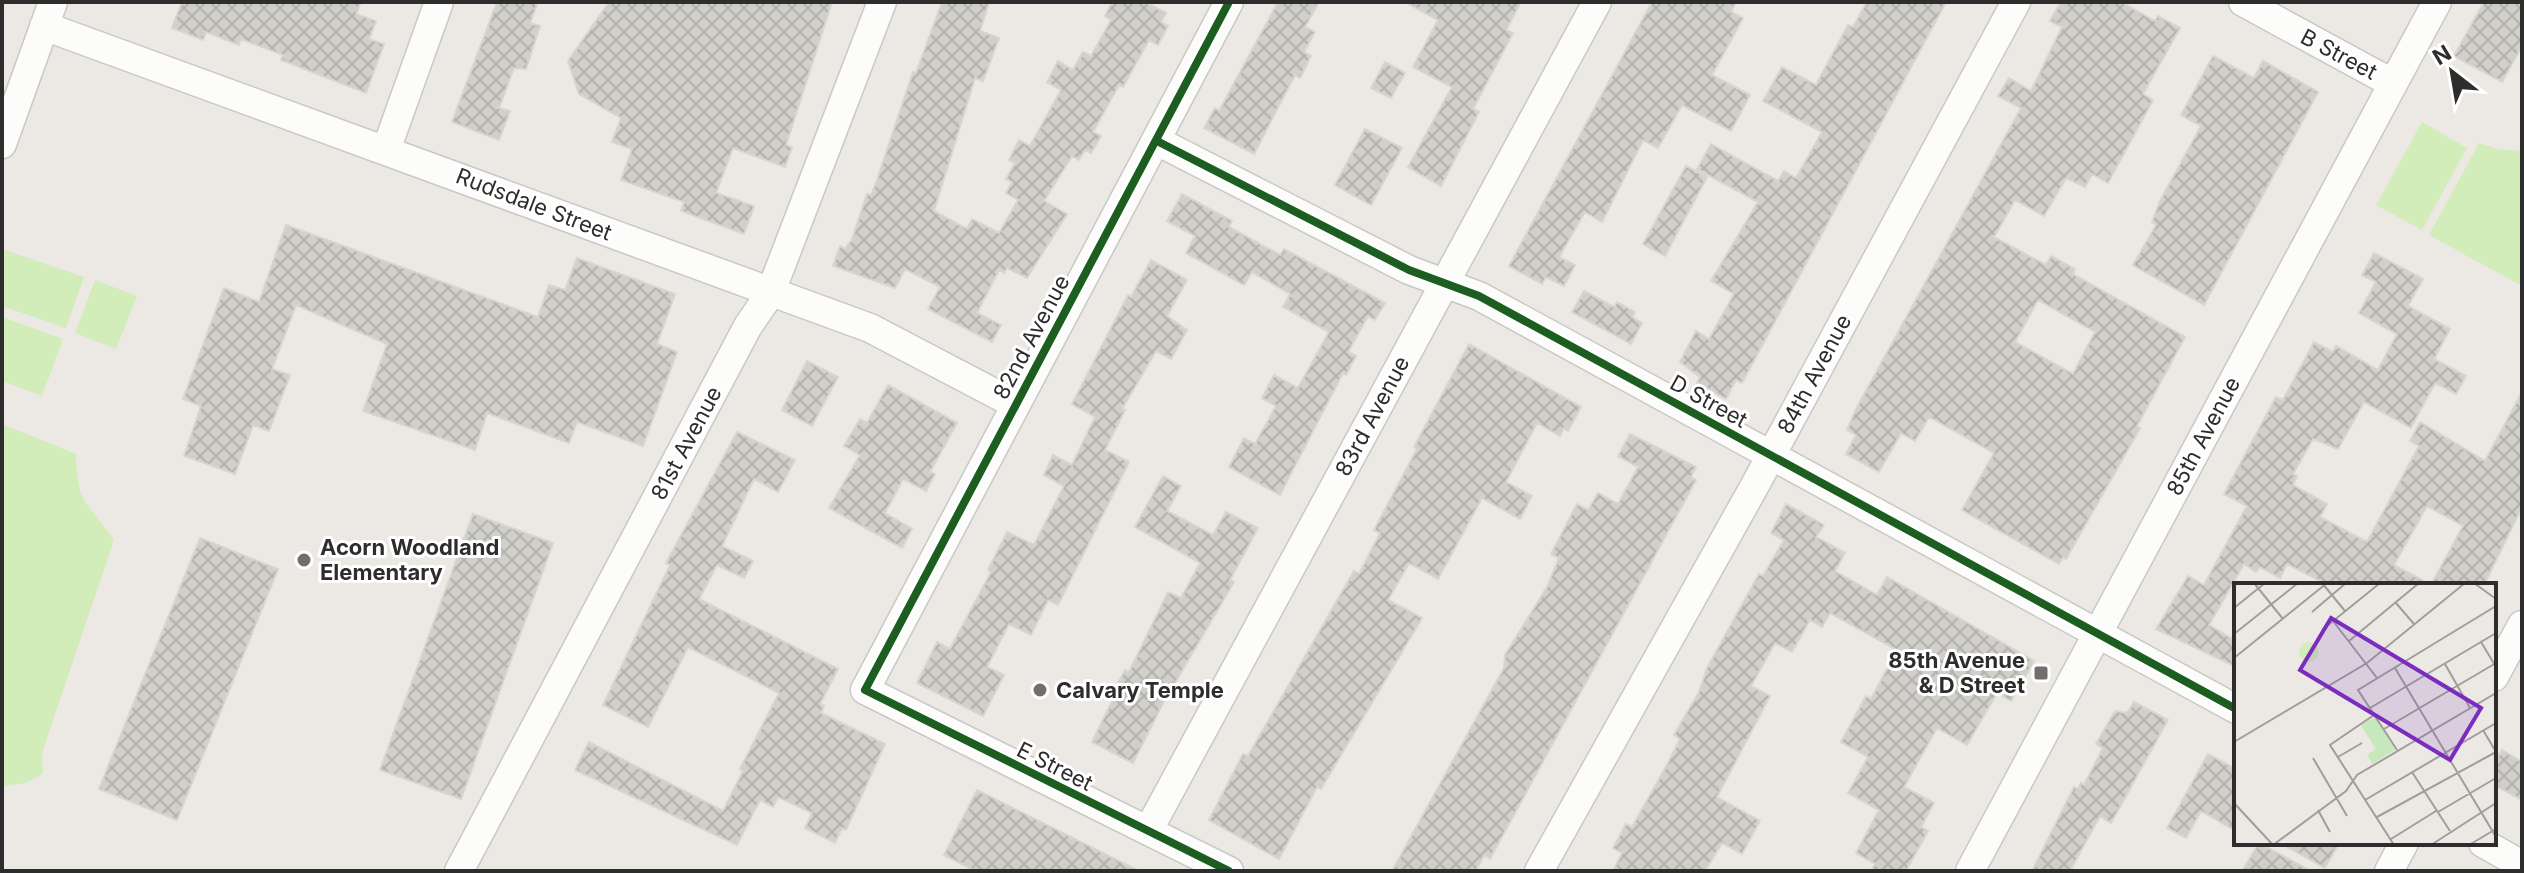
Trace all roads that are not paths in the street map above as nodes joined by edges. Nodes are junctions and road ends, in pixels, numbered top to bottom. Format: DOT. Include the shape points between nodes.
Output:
graph roads {
  1 [pos="439,2"];
  2 [pos="882,2"];
  3 [pos="1229,2"];
  4 [pos="1597,2"];
  5 [pos="2016,2"];
  6 [pos="2243,2"];
  7 [pos="2437,2"];
  8 [pos="48,14"];
  9 [pos="2392,83"];
  10 [pos="1157,141"];
  11 [pos="2,144"];
  12 [pos="386,150"];
  13 [pos="1444,283"];
  14 [pos="770,294"];
  15 [pos="1015,404"];
  16 [pos="1771,455"];
  17 [pos="2522,625"];
  18 [pos="2099,632"];
  19 [pos="2496,673"];
  20 [pos="865,690"];
  21 [pos="2234,708"];
  22 [pos="1148,831"];
  23 [pos="2403,845"];
  24 [pos="2487,845"];
  25 [pos="2522,865"];
  26 [pos="459,871"];
  27 [pos="1229,871"];
  28 [pos="1539,871"];
  29 [pos="1970,871"];
  30 [pos="2389,871"];
  1 -- 12 [label="street"];
  2 -- 14 [label="street, 81st Avenue"];
  3 -- 10 [label="street, 82nd Avenue"];
  4 -- 13 [label="street, 83rd Avenue"];
  5 -- 16 [label="street, 84th Avenue"];
  6 -- 9 [label="street, B Street"];
  7 -- 9 [label="street, 85th Avenue"];
  8 -- 11 [label="street"];
  8 -- 12 [label="street, Rudsdale Street"];
  9 -- 18 [label="street, 85th Avenue"];
  10 -- 13 [label="street, D Street"];
  10 -- 15 [label="street, 82nd Avenue"];
  12 -- 14 [label="street, Rudsdale Street"];
  13 -- 16 [label="street, D Street" via="1479,296"];
  13 -- 22 [label="street, 83rd Avenue"];
  14 -- 15 [label="street, Rudsdale Street" via="870,328"];
  14 -- 26 [label="street, 81st Avenue" via="748,326"];
  15 -- 20 [label="street, 82nd Avenue"];
  16 -- 18 [label="street, D Street"];
  16 -- 28 [label="street, 84th Avenue"];
  17 -- 19 [label="street"];
  18 -- 21 [label="street, D Street"];
  18 -- 29 [label="street, 85th Avenue"];
  20 -- 22 [label="street, E Street"];
  22 -- 27 [label="street, E Street"];
  23 -- 30 [label="street"];
  24 -- 25 [label="street"];
}
